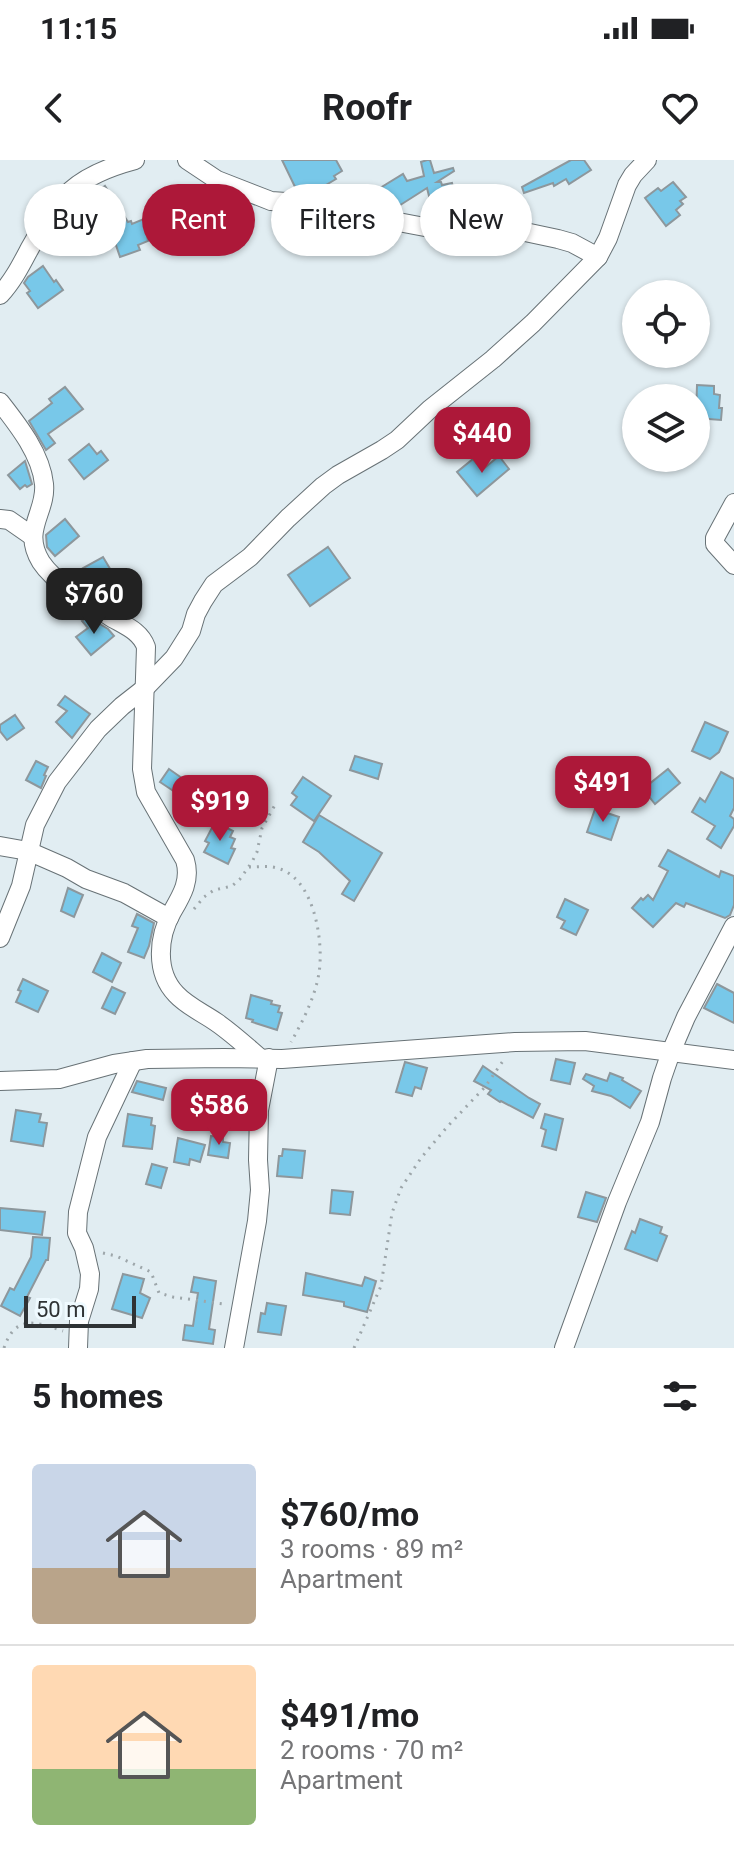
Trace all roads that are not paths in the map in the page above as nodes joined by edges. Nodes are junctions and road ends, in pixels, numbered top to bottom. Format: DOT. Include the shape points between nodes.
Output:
graph roads {
  1 [pos="135,160"];
  2 [pos="187,160"];
  3 [pos="647,160"];
  4 [pos="598,257"];
  5 [pos="0,295"];
  6 [pos="0,402"];
  7 [pos="734,503"];
  8 [pos="0,519"];
  9 [pos="32,536"];
  10 [pos="734,565"];
  11 [pos="145,688"];
  12 [pos="0,846"];
  13 [pos="28,851"];
  14 [pos="169,918"];
  15 [pos="734,926"];
  16 [pos="0,938"];
  17 [pos="671,1052"];
  18 [pos="270,1058"];
  19 [pos="734,1060"];
  20 [pos="133,1061"];
  21 [pos="0,1081"];
  22 [pos="78,1343"];
  23 [pos="234,1348"];
  24 [pos="564,1348"];
  1 -- 5 [label="street" via="94,174 62,197"];
  2 -- 4 [label="street" via="217,180 271,201 316,204 375,221 430,228 511,229 572,243"];
  3 -- 4 [label="street" via="627,185"];
  4 -- 11 [label="street" via="493,359 397,440 323,486 214,584 174,658"];
  6 -- 9 [label="street" via="41,472 43,495"];
  7 -- 10 [label="street" via="715,544"];
  8 -- 9 [label="street"];
  9 -- 11 [label="street" via="41,562 65,585 143,638"];
  11 -- 13 [label="street" via="98,729 57,782"];
  11 -- 14 [label="street" via="146,792 188,869 183,893"];
  12 -- 13 [label="street"];
  13 -- 14 [label="street"];
  13 -- 16 [label="street" via="21,886"];
  14 -- 18 [label="street" via="161,960 170,988"];
  15 -- 17 [label="street"];
  17 -- 18 [label="street" via="585,1041 515,1042"];
  17 -- 19 [label="street"];
  17 -- 24 [label="street" via="650,1122"];
  18 -- 20 [label="street"];
  18 -- 23 [label="street" via="259,1110 257,1221"];
  20 -- 21 [label="street" via="59,1079"];
  20 -- 22 [label="street" via="97,1137 78,1212 77,1233 90,1274"];
}
